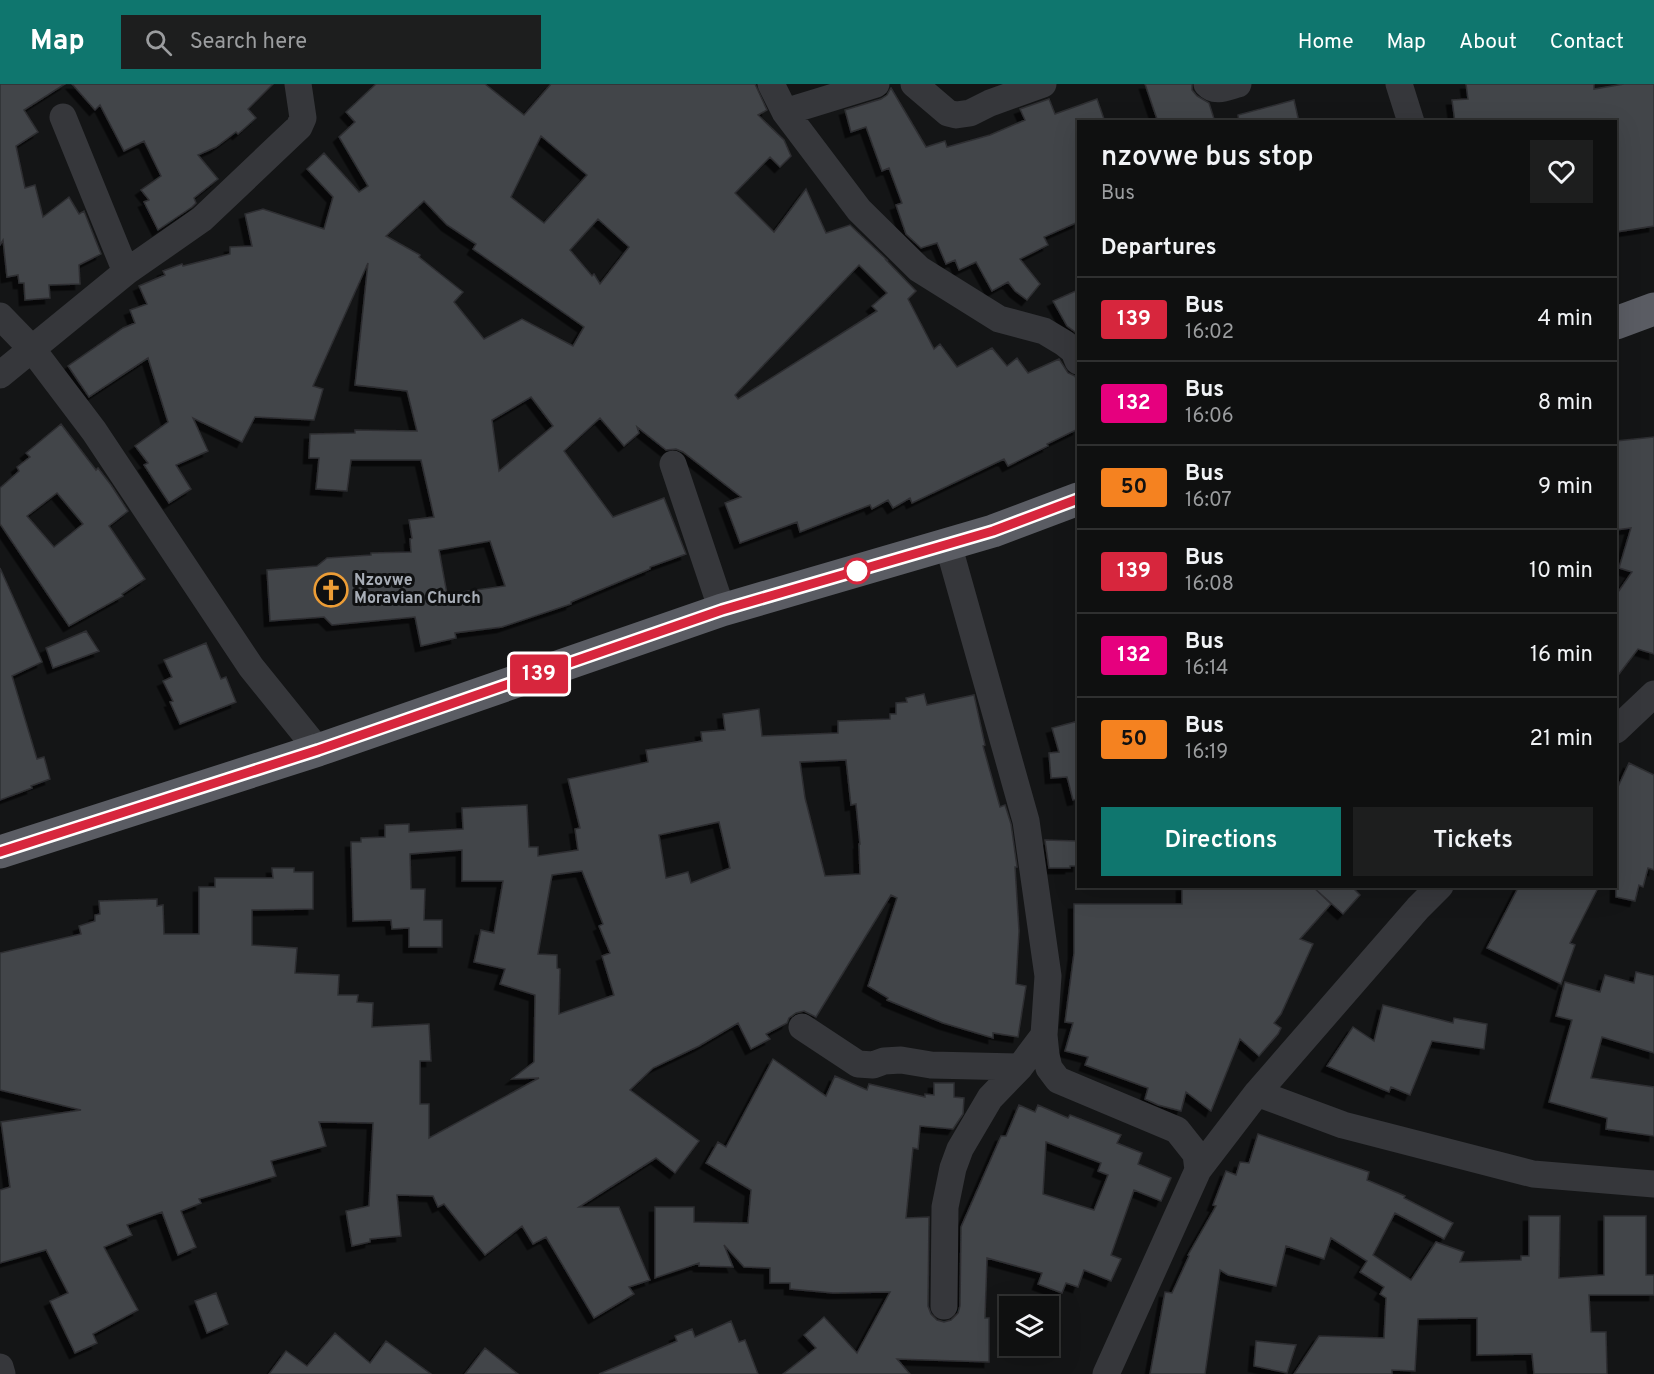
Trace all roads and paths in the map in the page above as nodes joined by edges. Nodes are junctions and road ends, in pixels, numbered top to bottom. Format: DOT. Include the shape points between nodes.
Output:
graph roads {
  1 [pos="298,84"];
  2 [pos="771,84"];
  3 [pos="876,84"];
  4 [pos="914,84"];
  5 [pos="1043,84"];
  6 [pos="1207,84"];
  7 [pos="1238,84"];
  8 [pos="1399,84"];
  9 [pos="785,112"];
  10 [pos="63,117"];
  11 [pos="1409,120"];
  12 [pos="126,272"];
  13 [pos="1654,309"];
  14 [pos="0,316"];
  15 [pos="1617,323"];
  16 [pos="32,349"];
  17 [pos="1077,358"];
  18 [pos="0,375"];
  19 [pos="673,464"];
  20 [pos="1077,499"];
  21 [pos="948,544"];
  22 [pos="722,610"];
  23 [pos="1654,694"];
  24 [pos="1617,729"];
  25 [pos="318,750"];
  26 [pos="0,852"];
  27 [pos="1438,888"];
  28 [pos="802,1028"];
  29 [pos="1044,1035"];
  30 [pos="1020,1067"];
  31 [pos="1257,1093"];
  32 [pos="1198,1170"];
  33 [pos="1654,1184"];
  34 [pos="945,1306"];
  35 [pos="0,1367"];
  36 [pos="2,1374"];
  37 [pos="1106,1374"];
  1 -- 12 [label="street" via="303,118 299,127 202,219"];
  2 -- 9 [label="street"];
  3 -- 9 [label="street"];
  4 -- 5 [label="street" via="956,115"];
  6 -- 7 [label="street" via="1212,89"];
  8 -- 11 [label="street"];
  9 -- 17 [label="street" via="859,210 919,269 999,319 1064,342"];
  10 -- 12 [label="street"];
  12 -- 16 [label="street"];
  13 -- 15 [label="highway"];
  14 -- 16 [label="street"];
  16 -- 18 [label="street"];
  16 -- 25 [label="street" via="94,430 251,667"];
  19 -- 22 [label="street"];
  20 -- 21 [label="highway"];
  21 -- 22 [label="highway"];
  21 -- 29 [label="street" via="1026,821 1048,976"];
  22 -- 25 [label="highway"];
  23 -- 24 [label="street"];
  25 -- 26 [label="highway"];
  27 -- 31 [label="street"];
  28 -- 30 [label="street" via="858,1064 901,1060 931,1065"];
  29 -- 30 [label="street"];
  29 -- 32 [label="street" via="1049,1068 1058,1080 1177,1130 1196,1155"];
  30 -- 34 [label="street" via="990,1098 953,1168 945,1207"];
  31 -- 32 [label="street"];
  31 -- 33 [label="street" via="1343,1125 1533,1174"];
  32 -- 37 [label="street"];
  35 -- 36 [label="street"];
}
